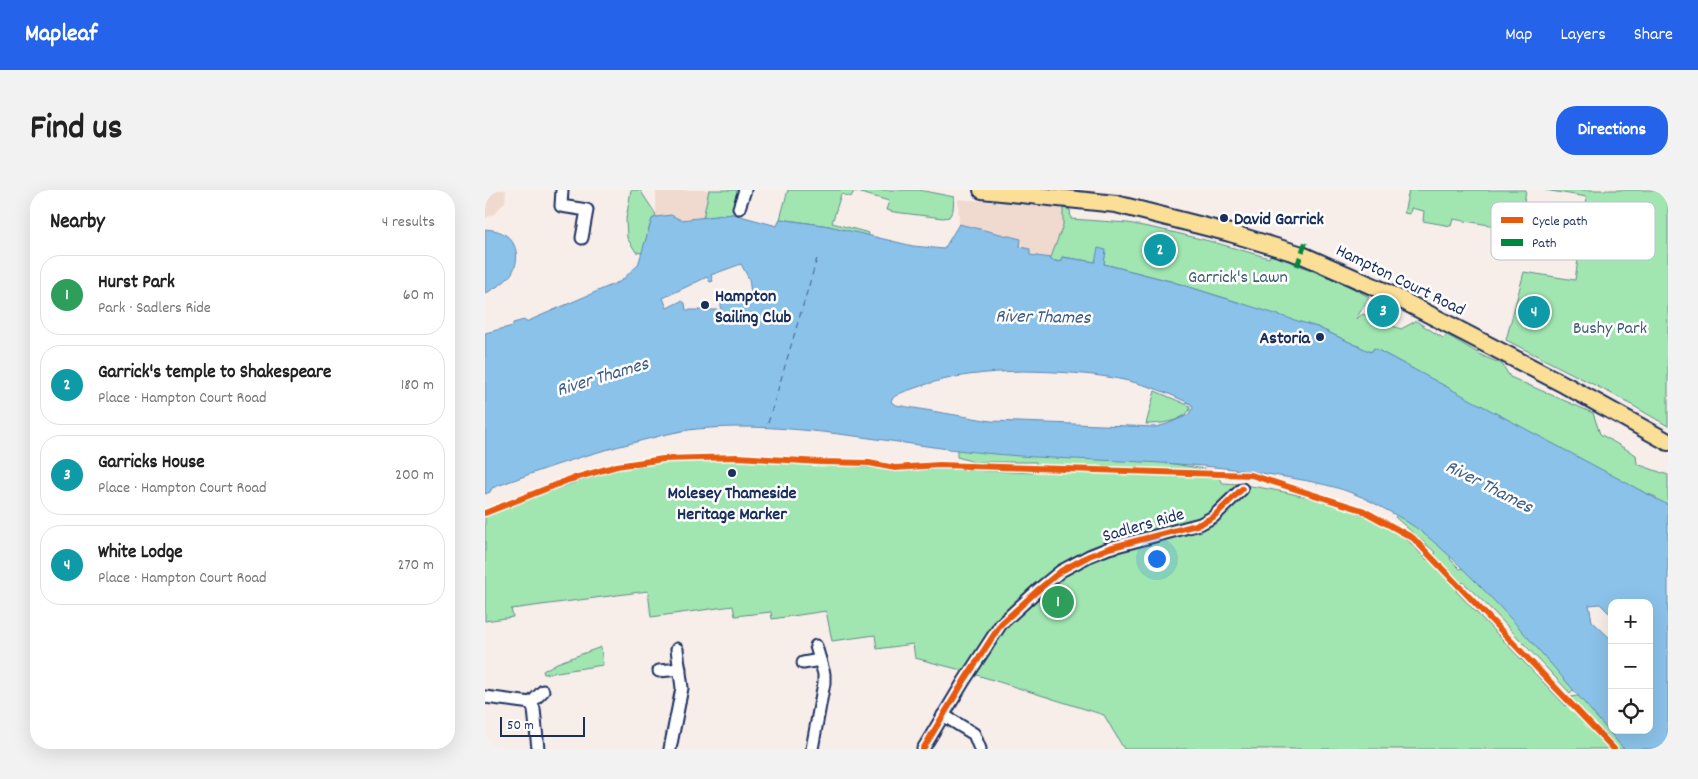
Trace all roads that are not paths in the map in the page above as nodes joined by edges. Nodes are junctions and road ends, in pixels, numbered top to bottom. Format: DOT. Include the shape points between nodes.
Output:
graph roads {
  1 [pos="563,190"];
  2 [pos="745,190"];
  3 [pos="982,190"];
  4 [pos="739,208"];
  5 [pos="582,238"];
  6 [pos="1668,442"];
  7 [pos="1242,489"];
  8 [pos="816,646"];
  9 [pos="677,649"];
  10 [pos="820,660"];
  11 [pos="803,663"];
  12 [pos="680,669"];
  13 [pos="659,672"];
  14 [pos="543,692"];
  15 [pos="485,697"];
  16 [pos="531,703"];
  17 [pos="943,715"];
  18 [pos="538,749"];
  19 [pos="670,749"];
  20 [pos="812,749"];
  21 [pos="923,749"];
  22 [pos="980,749"];
  1 -- 5 [label="street" via="561,206 587,210"];
  2 -- 4 [label="street"];
  3 -- 6 [label="highway, Hampton Court Road" via="1097,201 1138,209 1230,232 1324,263 1498,350"];
  7 -- 17 [label="street, Sadlers Ride" via="1213,517 1200,524 1119,544 1061,571 1001,624"];
  8 -- 10 [label="street"];
  9 -- 12 [label="street"];
  10 -- 11 [label="street"];
  10 -- 20 [label="street" via="824,683"];
  12 -- 13 [label="street"];
  12 -- 19 [label="street" via="682,688"];
  14 -- 16 [label="street"];
  15 -- 16 [label="street"];
  16 -- 18 [label="street"];
  17 -- 21 [label="street, Sadlers Ride"];
  17 -- 22 [label="street" via="974,734"];
}
